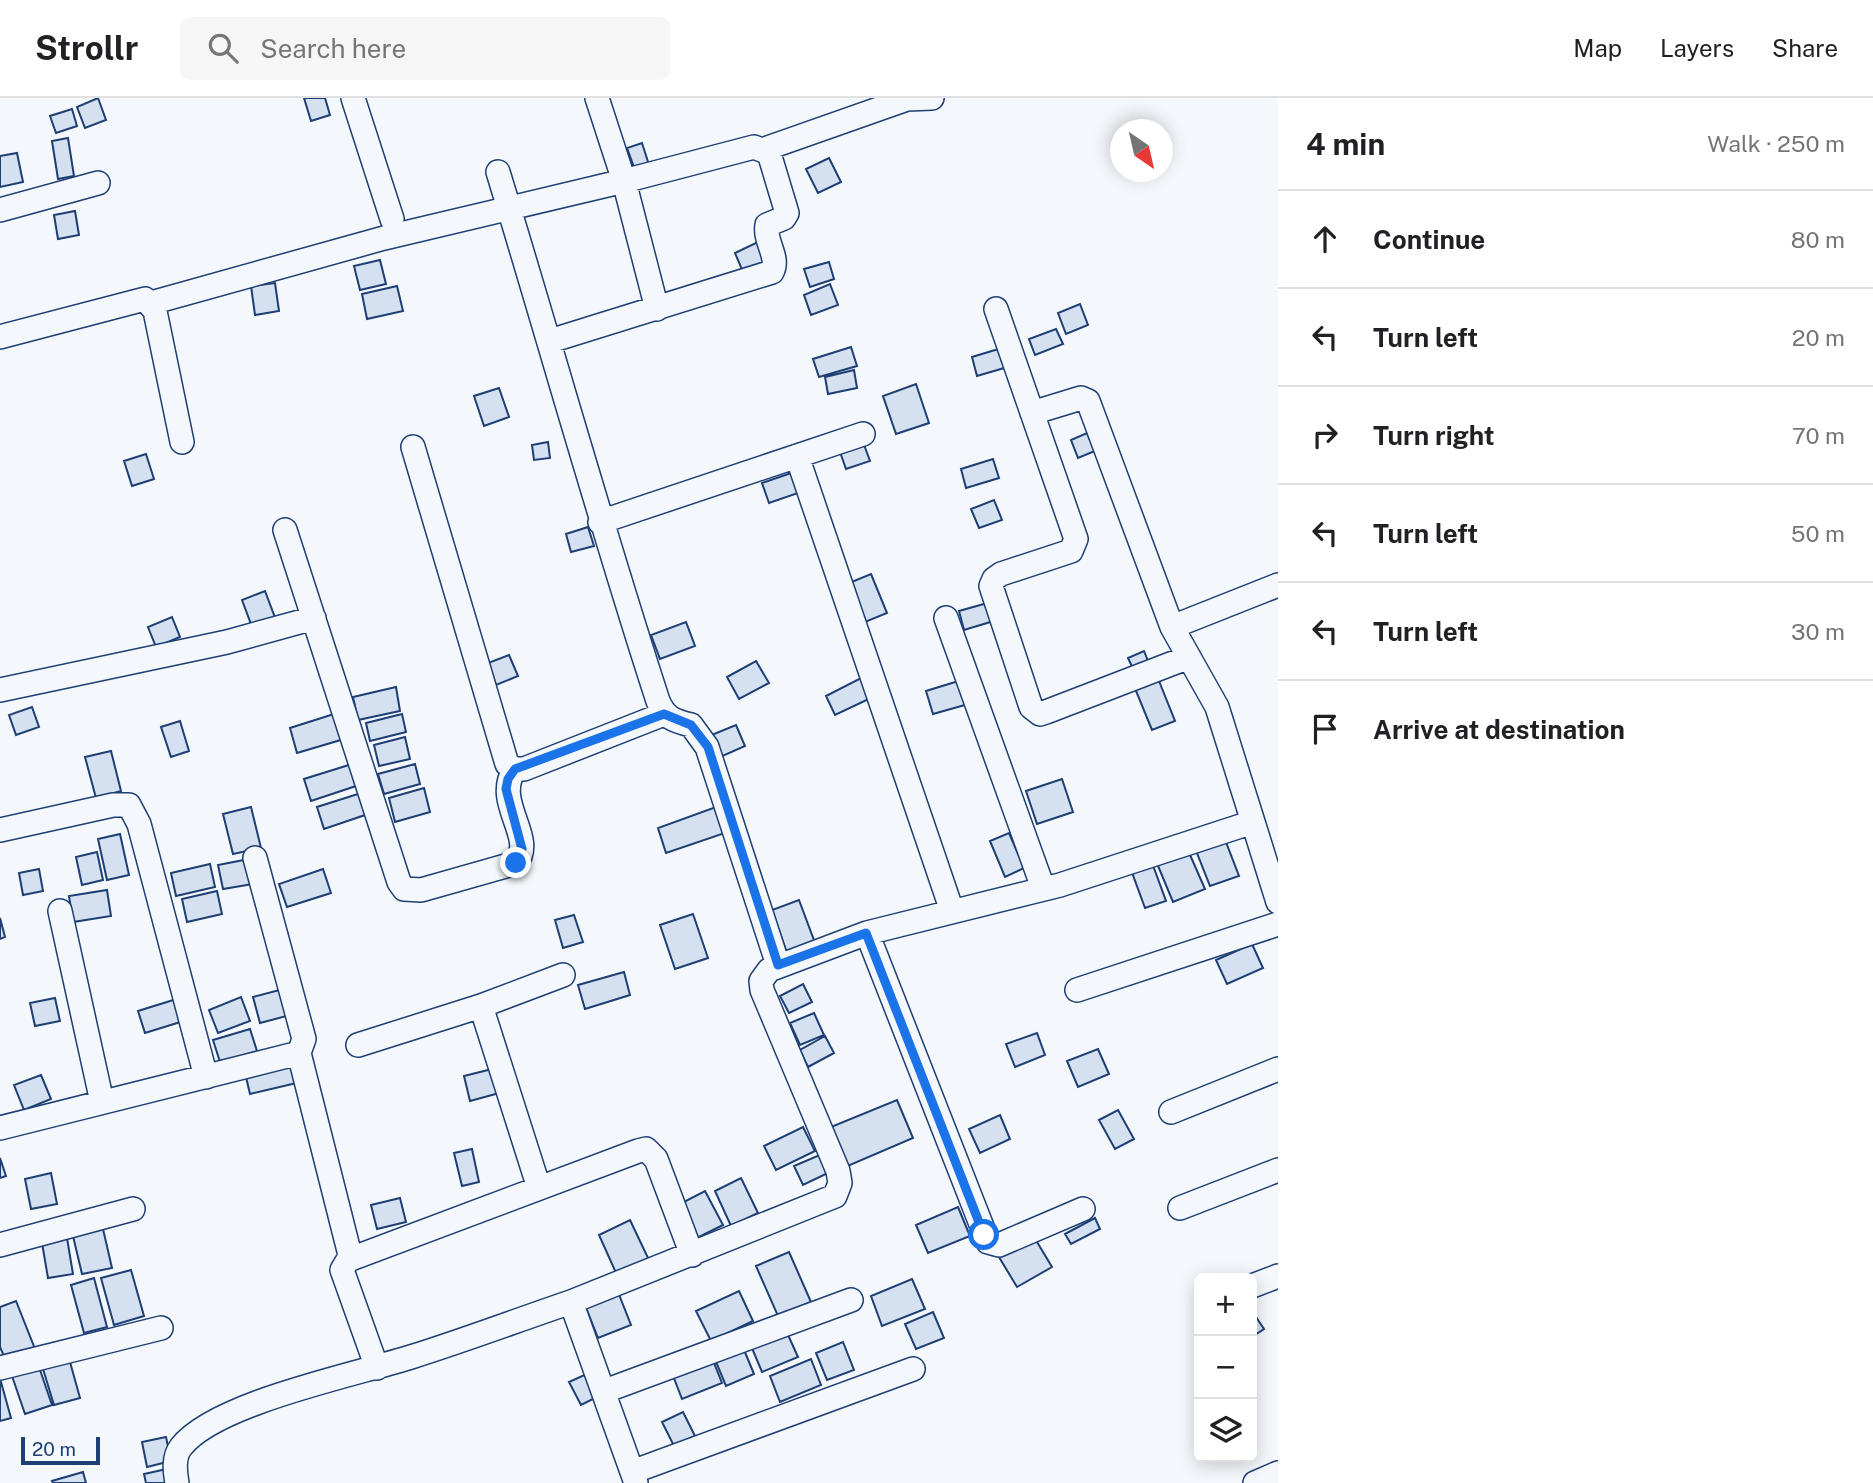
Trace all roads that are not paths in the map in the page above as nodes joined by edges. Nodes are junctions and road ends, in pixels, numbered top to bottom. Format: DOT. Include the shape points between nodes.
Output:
graph roads {
  1 [pos="353,98"];
  2 [pos="597,98"];
  3 [pos="932,98"];
  4 [pos="765,149"];
  5 [pos="498,172"];
  6 [pos="624,181"];
  7 [pos="98,183"];
  8 [pos="510,210"];
  9 [pos="0,211"];
  10 [pos="393,219"];
  11 [pos="151,303"];
  12 [pos="657,309"];
  13 [pos="996,309"];
  14 [pos="0,337"];
  15 [pos="550,341"];
  16 [pos="1032,413"];
  17 [pos="863,434"];
  18 [pos="182,442"];
  19 [pos="413,447"];
  20 [pos="797,456"];
  21 [pos="600,522"];
  22 [pos="285,530"];
  23 [pos="1278,585"];
  24 [pos="314,618"];
  25 [pos="946,618"];
  26 [pos="1172,627"];
  27 [pos="1189,656"];
  28 [pos="0,690"];
  29 [pos="664,714"];
  30 [pos="515,769"];
  31 [pos="1252,822"];
  32 [pos="0,830"];
  33 [pos="255,858"];
  34 [pos="1273,866"];
  35 [pos="1042,888"];
  36 [pos="1278,902"];
  37 [pos="61,911"];
  38 [pos="952,911"];
  39 [pos="1278,925"];
  40 [pos="866,933"];
  41 [pos="778,965"];
  42 [pos="564,975"];
  43 [pos="1077,990"];
  44 [pos="481,1006"];
  45 [pos="358,1045"];
  46 [pos="299,1053"];
  47 [pos="1278,1069"];
  48 [pos="206,1077"];
  49 [pos="102,1102"];
  50 [pos="1171,1112"];
  51 [pos="1,1124"];
  52 [pos="1278,1170"];
  53 [pos="539,1188"];
  54 [pos="1180,1208"];
  55 [pos="133,1209"];
  56 [pos="1083,1209"];
  57 [pos="0,1245"];
  58 [pos="692,1255"];
  59 [pos="351,1258"];
  60 [pos="1278,1276"];
  61 [pos="1257,1284"];
  62 [pos="851,1300"];
  63 [pos="571,1302"];
  64 [pos="161,1328"];
  65 [pos="0,1368"];
  66 [pos="377,1368"];
  67 [pos="913,1369"];
  68 [pos="605,1391"];
  69 [pos="1278,1473"];
  70 [pos="634,1478"];
  71 [pos="177,1483"];
  72 [pos="1255,1483"];
  1 -- 10 [label="street"];
  2 -- 6 [label="street"];
  3 -- 4 [label="street" via="907,99"];
  4 -- 6 [label="street" via="754,147"];
  4 -- 12 [label="street" via="788,208 784,218 767,225 772,272"];
  5 -- 8 [label="street"];
  6 -- 8 [label="street"];
  6 -- 12 [label="street"];
  7 -- 9 [label="street"];
  8 -- 11 [label="street" via="384,238"];
  8 -- 15 [label="street"];
  11 -- 14 [label="street" via="134,299"];
  11 -- 18 [label="street"];
  12 -- 15 [label="street"];
  13 -- 16 [label="street"];
  15 -- 21 [label="street"];
  16 -- 26 [label="street" via="1081,398 1088,401"];
  16 -- 27 [label="street" via="1076,545 1063,556 1000,575 991,586 1031,707 1040,714"];
  17 -- 20 [label="street"];
  19 -- 30 [label="street" via="502,754"];
  20 -- 21 [label="street"];
  20 -- 38 [label="street"];
  21 -- 29 [label="street"];
  22 -- 24 [label="street"];
  23 -- 26 [label="street"];
  24 -- 28 [label="street" via="227,642"];
  24 -- 30 [label="street" via="404,889 421,891 516,863 522,849 506,789"];
  25 -- 35 [label="street"];
  26 -- 27 [label="street"];
  27 -- 31 [label="street" via="1217,707"];
  29 -- 30 [label="street"];
  29 -- 41 [label="street" via="691,725 708,747"];
  31 -- 34 [label="street"];
  31 -- 35 [label="street"];
  32 -- 48 [label="street" via="129,805 139,824"];
  33 -- 46 [label="street" via="304,1039"];
  34 -- 36 [label="street"];
  35 -- 38 [label="street"];
  37 -- 49 [label="street"];
  38 -- 40 [label="street"];
  39 -- 43 [label="street"];
  40 -- 41 [label="street"];
  40 -- 56 [label="street" via="988,1242 999,1245"];
  41 -- 58 [label="street" via="764,974 762,990 840,1183 835,1196 825,1202"];
  42 -- 44 [label="street"];
  44 -- 45 [label="street"];
  44 -- 53 [label="street"];
  46 -- 48 [label="street"];
  46 -- 59 [label="street"];
  47 -- 50 [label="street"];
  48 -- 49 [label="street"];
  49 -- 51 [label="street"];
  52 -- 54 [label="street"];
  53 -- 58 [label="street" via="646,1149 656,1159"];
  53 -- 59 [label="street"];
  55 -- 57 [label="street"];
  58 -- 63 [label="street"];
  59 -- 66 [label="street" via="342,1264 342,1270"];
  60 -- 61 [label="street"];
  62 -- 68 [label="street"];
  63 -- 66 [label="street"];
  63 -- 68 [label="street"];
  64 -- 65 [label="street"];
  66 -- 71 [label="street" via="240,1408 213,1422 179,1449"];
  67 -- 70 [label="street"];
  68 -- 70 [label="street"];
  69 -- 72 [label="street"];
}
